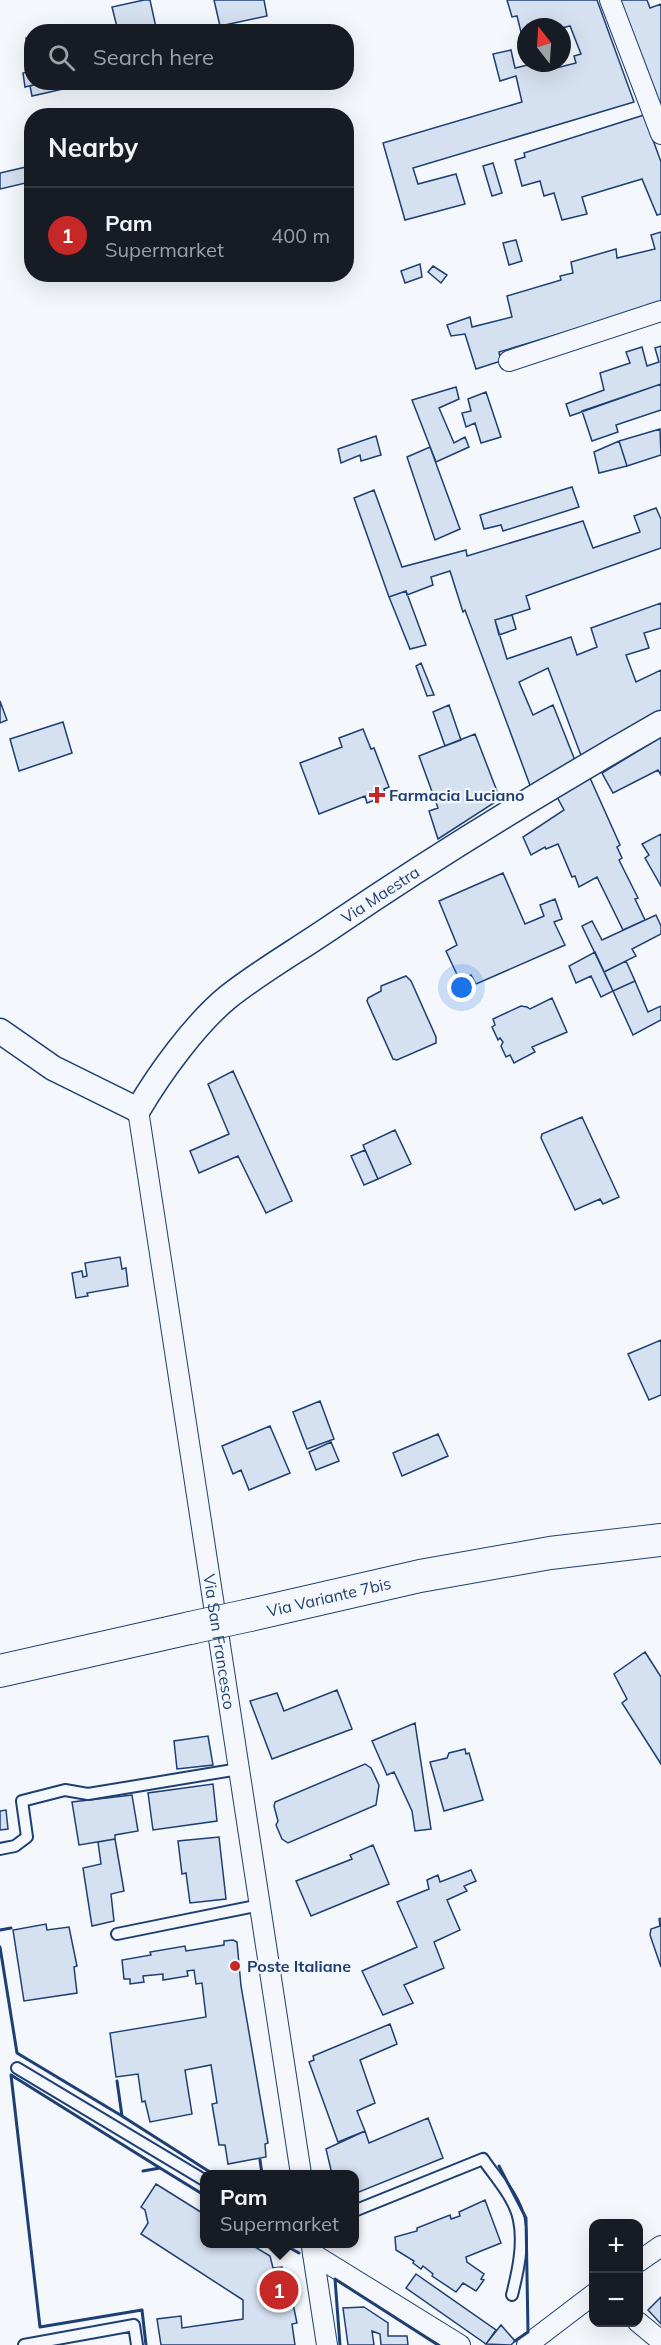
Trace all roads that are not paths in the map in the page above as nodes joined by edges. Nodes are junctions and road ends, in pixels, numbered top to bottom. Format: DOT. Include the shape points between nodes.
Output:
graph roads {
  1 [pos="610,0"];
  2 [pos="661,134"];
  3 [pos="661,311"];
  4 [pos="508,362"];
  5 [pos="661,723"];
  6 [pos="0,1031"];
  7 [pos="138,1110"];
  8 [pos="661,1540"];
  9 [pos="0,1671"];
  10 [pos="239,1769"];
  11 [pos="0,1849"];
  12 [pos="260,1905"];
  13 [pos="117,1934"];
  14 [pos="17,2068"];
  15 [pos="300,2170"];
  16 [pos="200,2178"];
  17 [pos="359,2209"];
  18 [pos="661,2246"];
  19 [pos="311,2248"];
  20 [pos="314,2248"];
  21 [pos="643,2259"];
  22 [pos="512,2295"];
  23 [pos="589,2298"];
  24 [pos="643,2326"];
  25 [pos="661,2341"];
  26 [pos="24,2345"];
  27 [pos="136,2345"];
  28 [pos="327,2345"];
  29 [pos="460,2345"];
  30 [pos="527,2345"];
  1 -- 2 [label="street"];
  3 -- 4 [label="street"];
  5 -- 7 [label="street, Via Maestra" via="392,886 227,998 157,1077"];
  6 -- 7 [label="street" via="53,1068"];
  7 -- 10 [label="street, Via San Francesco"];
  8 -- 9 [label="main road, Via Variante 7bis, bridge" via="550,1553 420,1576"];
  10 -- 11 [label="lane" via="88,1794 65,1790 22,1801 27,1837 15,1846"];
  10 -- 12 [label="street, Via San Francesco"];
  12 -- 13 [label="lane"];
  12 -- 15 [label="street, Via San Francesco"];
  14 -- 16 [label="lane"];
  17 -- 22 [label="lane" via="483,2159 519,2219 520,2263"];
  18 -- 21 [label="street"];
  19 -- 28 [label="street"];
  20 -- 29 [label="street"];
  23 -- 30 [label="street"];
  24 -- 25 [label="street"];
  26 -- 27 [label="lane" via="134,2325"];
}
